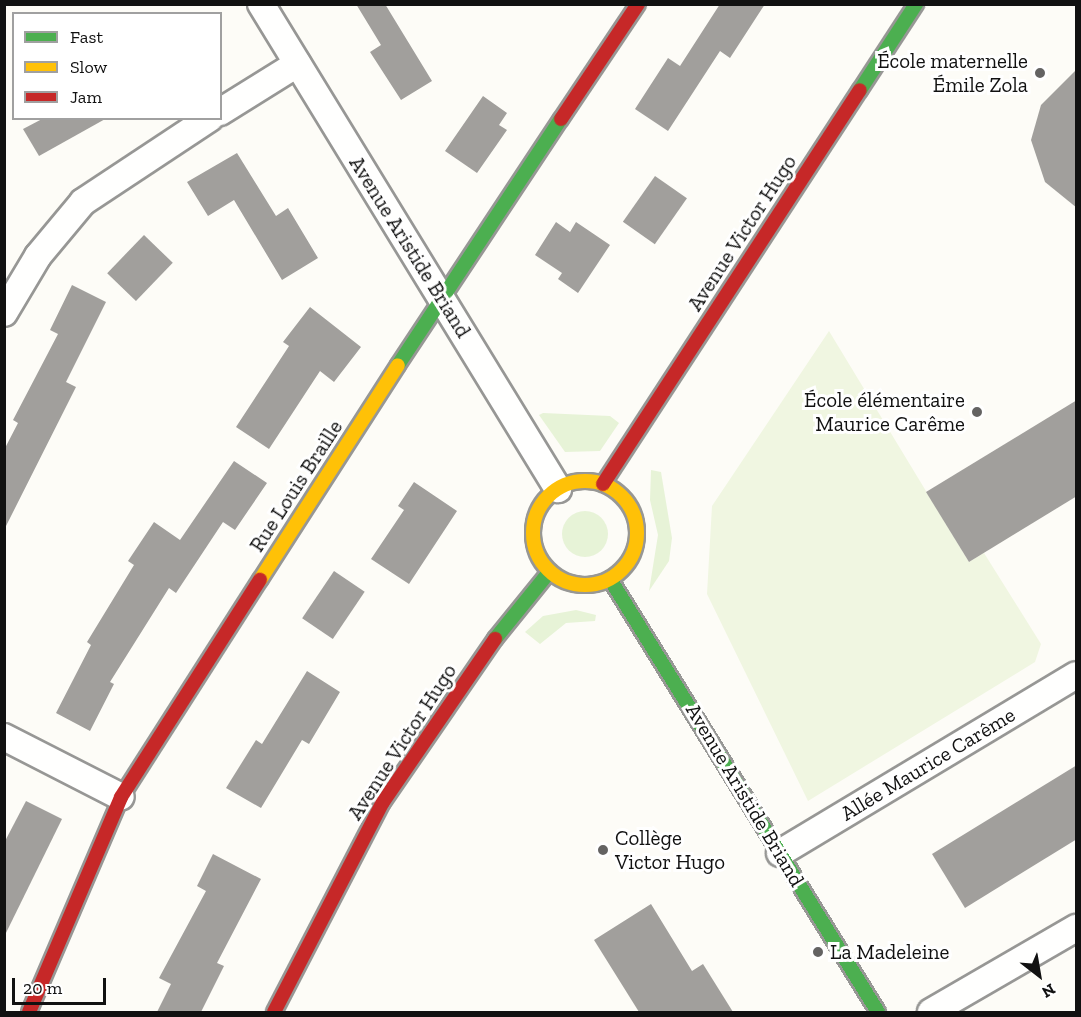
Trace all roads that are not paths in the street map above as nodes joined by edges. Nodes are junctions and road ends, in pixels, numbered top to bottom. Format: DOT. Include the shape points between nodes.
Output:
graph roads {
  1 [pos="261,4"];
  2 [pos="638,4"];
  3 [pos="916,4"];
  4 [pos="297,64"];
  5 [pos="222,111"];
  6 [pos="207,120"];
  7 [pos="442,300"];
  8 [pos="4,312"];
  9 [pos="603,484"];
  10 [pos="558,489"];
  11 [pos="550,571"];
  12 [pos="610,579"];
  13 [pos="1077,675"];
  14 [pos="4,737"];
  15 [pos="121,797"];
  16 [pos="780,853"];
  17 [pos="1077,928"];
  18 [pos="29,1012"];
  19 [pos="274,1012"];
  20 [pos="878,1012"];
  21 [pos="931,1012"];
  1 -- 4 [label="street, Avenue Aristide Briand"];
  2 -- 7 [label="street, Rue Louis Braille"];
  3 -- 9 [label="street, Avenue Victor Hugo"];
  4 -- 5 [label="street"];
  4 -- 7 [label="street, Avenue Aristide Briand"];
  6 -- 8 [label="street" via="84,202 38,256"];
  7 -- 10 [label="street, Avenue Aristide Briand"];
  7 -- 15 [label="street, Rue Louis Braille"];
  9 -- 10 [label="street" via="588,481"];
  9 -- 12 [label="street" via="630,506 637,538 623,569"];
  10 -- 11 [label="street" via="546,500 534,528 534,544"];
  11 -- 12 [label="street" via="585,585"];
  11 -- 19 [label="street, Avenue Victor Hugo" via="502,629 384,802"];
  12 -- 16 [label="street, Avenue Aristide Briand"];
  13 -- 16 [label="street, Allée Maurice Carême"];
  14 -- 15 [label="street"];
  15 -- 18 [label="street, Rue Louis Braille"];
  16 -- 20 [label="street, Avenue Aristide Briand"];
  17 -- 21 [label="street"];
}
